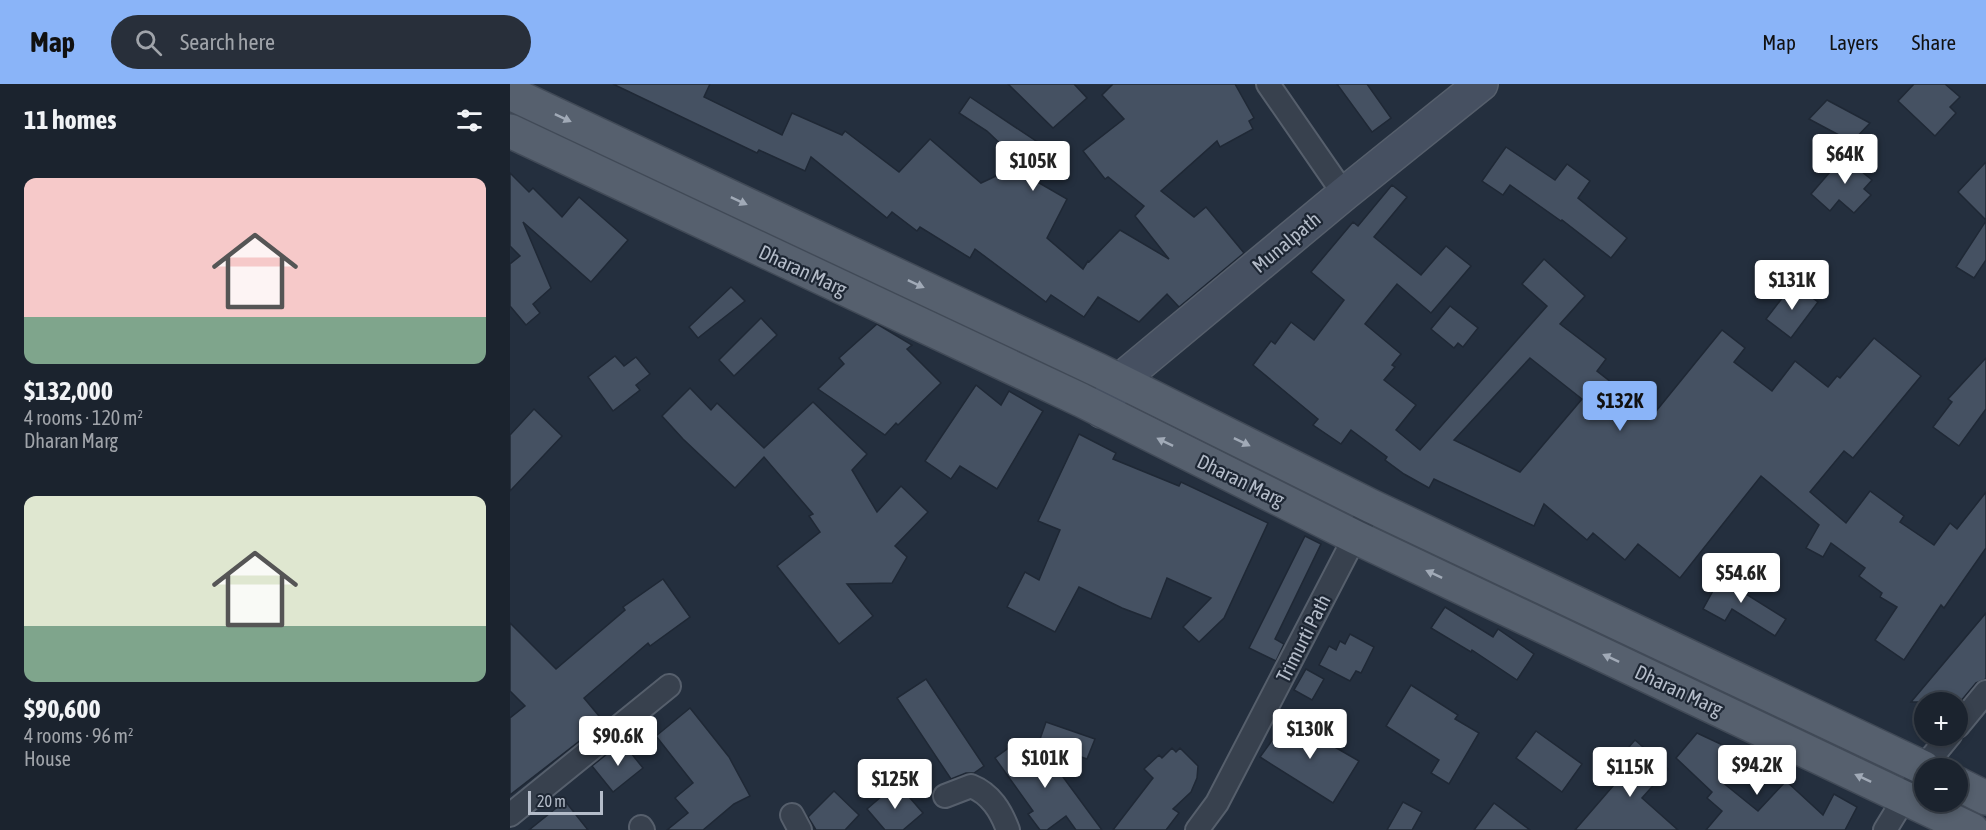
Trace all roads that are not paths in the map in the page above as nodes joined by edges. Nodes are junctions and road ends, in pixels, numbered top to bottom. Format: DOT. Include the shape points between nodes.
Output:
graph roads {
  1 [pos="1268,84"];
  2 [pos="1481,84"];
  3 [pos="510,93"];
  4 [pos="510,131"];
  5 [pos="1344,194"];
  6 [pos="1119,381"];
  7 [pos="1102,411"];
  8 [pos="1371,506"];
  9 [pos="1355,537"];
  10 [pos="669,686"];
  11 [pos="1986,692"];
  12 [pos="1968,714"];
  13 [pos="1941,746"];
  14 [pos="1932,758"];
  15 [pos="1914,763"];
  16 [pos="1914,784"];
  17 [pos="1968,789"];
  18 [pos="945,796"];
  19 [pos="1905,798"];
  20 [pos="1986,798"];
  21 [pos="510,815"];
  22 [pos="1008,830"];
  23 [pos="1197,830"];
  24 [pos="1885,830"];
  25 [pos="1972,830"];
  1 -- 5 [label="street"];
  2 -- 5 [label="street, Munalpath"];
  3 -- 6 [label="main road, Dharan Marg, one-way"];
  4 -- 7 [label="main road, Dharan Marg"];
  5 -- 6 [label="street, Munalpath"];
  6 -- 7 [label="street, Munalpath"];
  6 -- 8 [label="main road, Dharan Marg, one-way"];
  9 -- 7 [label="main road, Dharan Marg, one-way"];
  8 -- 9 [label="street, Trimurti Path"];
  8 -- 15 [label="main road, Dharan Marg"];
  19 -- 9 [label="main road, Dharan Marg, one-way"];
  9 -- 23 [label="street, Trimurti Path" via="1217,803"];
  10 -- 21 [label="street"];
  11 -- 12 [label="street"];
  13 -- 14 [label="street"];
  16 -- 19 [label="street"];
  17 -- 20 [label="main road"];
  18 -- 22 [label="street" via="971,786 977,788 993,800"];
  19 -- 24 [label="street"];
  19 -- 25 [label="main road, Dharan Marg"];
}
